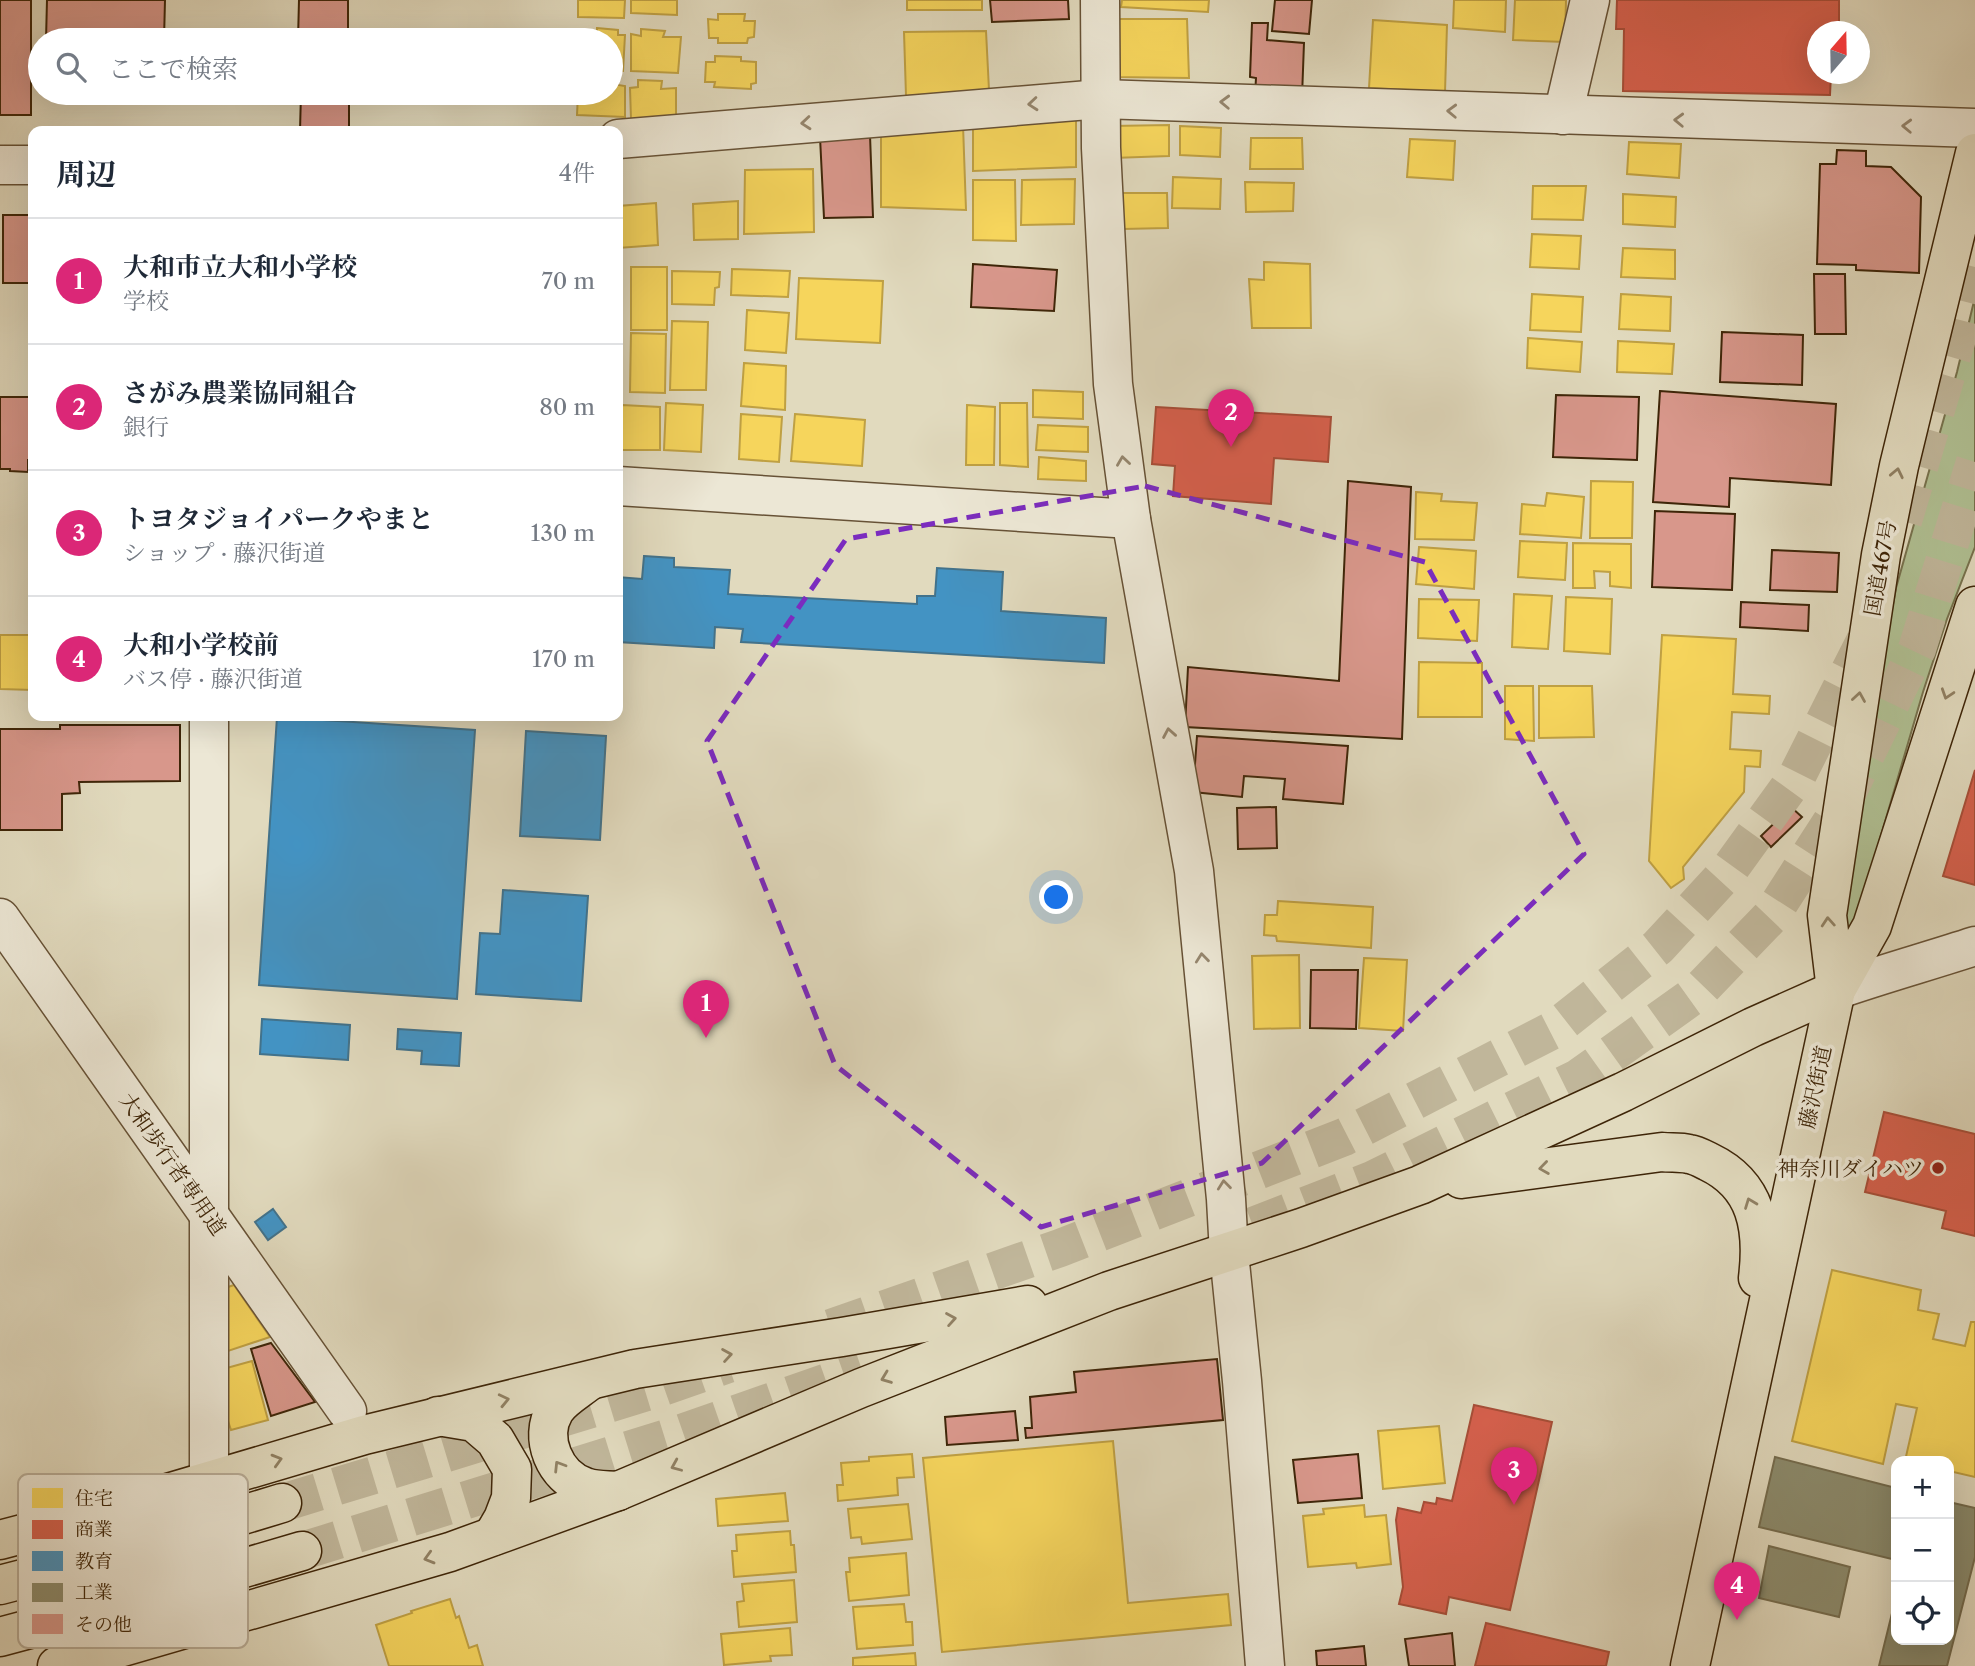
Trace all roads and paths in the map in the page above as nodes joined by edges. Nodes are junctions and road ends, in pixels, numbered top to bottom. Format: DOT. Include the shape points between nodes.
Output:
graph roads {
  1 [pos="1100,0"];
  2 [pos="1590,0"];
  3 [pos="1101,99"];
  4 [pos="1563,116"];
  5 [pos="1975,128"];
  6 [pos="623,139"];
  7 [pos="1975,153"];
  8 [pos="0,165"];
  9 [pos="28,165"];
  10 [pos="623,486"];
  11 [pos="1131,519"];
  12 [pos="1975,606"];
  13 [pos="209,721"];
  14 [pos="0,918"];
  15 [pos="1975,946"];
  16 [pos="1836,990"];
  17 [pos="1420,1185"];
  18 [pos="209,1215"];
  19 [pos="1229,1253"];
  20 [pos="1109,1291"];
  21 [pos="590,1380"];
  22 [pos="347,1411"];
  23 [pos="438,1416"];
  24 [pos="1733,1464"];
  25 [pos="209,1474"];
  26 [pos="230,1474"];
  27 [pos="618,1491"];
  28 [pos="282,1503"];
  29 [pos="248,1513"];
  30 [pos="18,1535"];
  31 [pos="493,1536"];
  32 [pos="0,1540"];
  33 [pos="302,1551"];
  34 [pos="248,1567"];
  35 [pos="18,1580"];
  36 [pos="0,1585"];
  37 [pos="248,1611"];
  38 [pos="18,1632"];
  39 [pos="0,1637"];
  40 [pos="119,1648"];
  41 [pos="57,1666"];
  42 [pos="1265,1666"];
  43 [pos="1690,1666"];
  1 -- 3 [label="street"];
  2 -- 4 [label="street"];
  4 -- 3 [label="street, one-way"];
  3 -- 6 [label="street, one-way"];
  11 -- 3 [label="street, one-way" via="1112,384"];
  5 -- 4 [label="street, one-way"];
  16 -- 7 [label="highway, 国道467号, one-way" via="1827,915 1881,555"];
  8 -- 9 [label="street"];
  10 -- 11 [label="street"];
  19 -- 11 [label="street, one-way" via="1194,871"];
  12 -- 16 [label="highway, 藤沢街道, one-way" via="1872,926"];
  13 -- 18 [label="street"];
  14 -- 18 [label="street, 大和歩行者専用道"];
  15 -- 16 [label="street"];
  16 -- 17 [label="highway"];
  16 -- 24 [label="highway, 藤沢街道"];
  17 -- 19 [label="highway"];
  24 -- 17 [label="highway, one-way" via="1759,1264 1757,1220 1745,1190 1723,1169 1691,1154 1662,1152"];
  18 -- 22 [label="street, 大和歩行者専用道"];
  18 -- 25 [label="street"];
  19 -- 20 [label="highway"];
  19 -- 42 [label="street"];
  21 -- 20 [label="highway, one-way"];
  20 -- 27 [label="highway, one-way" via="861,1388"];
  23 -- 21 [label="highway, one-way"];
  27 -- 21 [label="highway, one-way" via="586,1488 564,1476 548,1440 556,1408"];
  26 -- 23 [label="highway, one-way"];
  23 -- 31 [label="highway" via="474,1422 495,1440 512,1469 511,1498"];
  24 -- 43 [label="highway, 藤沢街道"];
  27 -- 31 [label="highway"];
  28 -- 29 [label="highway"];
  30 -- 32 [label="highway"];
  31 -- 37 [label="highway, one-way"];
  33 -- 34 [label="highway"];
  35 -- 36 [label="highway"];
  38 -- 39 [label="highway"];
  40 -- 41 [label="highway, one-way"];
}
